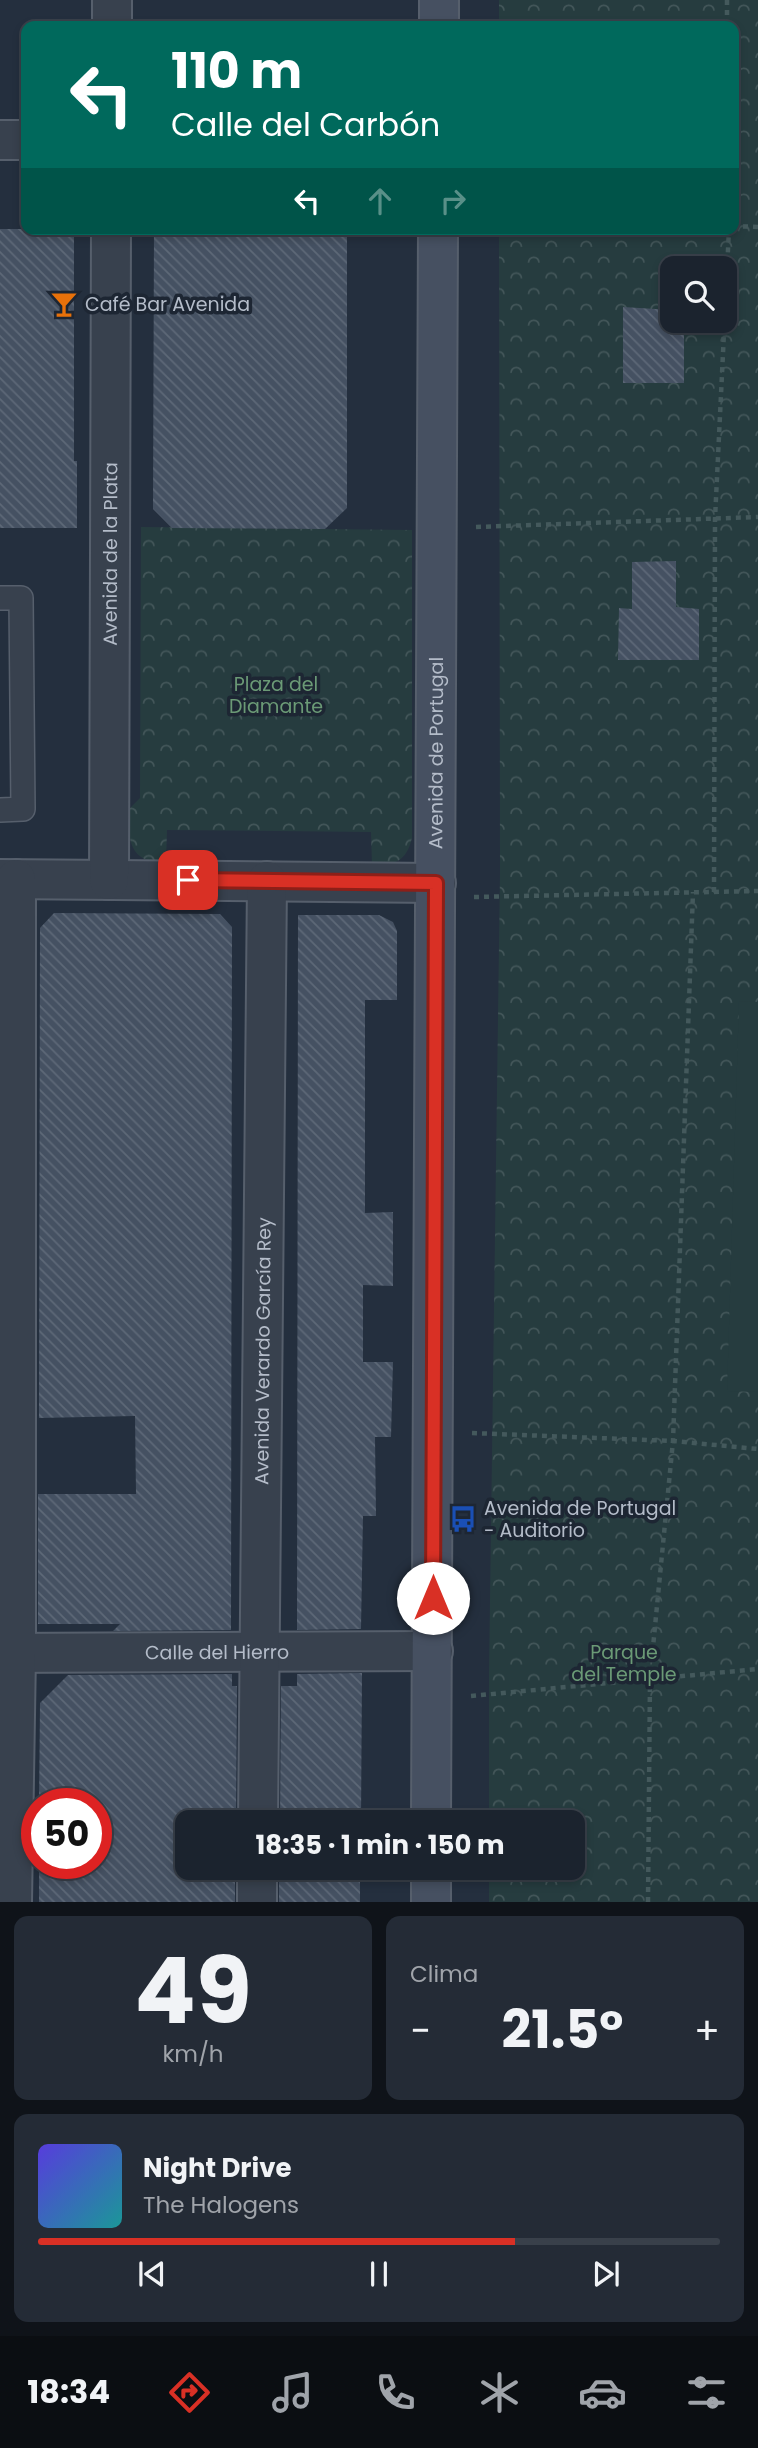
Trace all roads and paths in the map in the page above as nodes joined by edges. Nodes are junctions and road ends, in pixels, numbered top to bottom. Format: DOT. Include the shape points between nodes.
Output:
graph roads {
  1 [pos="113,0"];
  2 [pos="439,0"];
  3 [pos="727,0"];
  4 [pos="112,21"];
  5 [pos="439,21"];
  6 [pos="727,21"];
  7 [pos="0,140"];
  8 [pos="21,140"];
  9 [pos="739,226"];
  10 [pos="758,226"];
  11 [pos="111,235"];
  12 [pos="438,235"];
  13 [pos="729,235"];
  14 [pos="758,517"];
  15 [pos="715,519"];
  16 [pos="437,528"];
  17 [pos="0,598"];
  18 [pos="0,810"];
  19 [pos="8,879"];
  20 [pos="109,880"];
  21 [pos="267,881"];
  22 [pos="435,891"];
  23 [pos="758,891"];
  24 [pos="693,892"];
  25 [pos="714,892"];
  26 [pos="433,1431"];
  27 [pos="673,1441"];
  28 [pos="758,1449"];
  29 [pos="433,1651"];
  30 [pos="260,1652"];
  31 [pos="8,1653"];
  32 [pos="758,1669"];
  33 [pos="650,1678"];
  34 [pos="432,1701"];
  35 [pos="258,1810"];
  36 [pos="431,1810"];
  37 [pos="257,1880"];
  38 [pos="431,1880"];
  39 [pos="12,1902"];
  40 [pos="257,1902"];
  41 [pos="431,1902"];
  42 [pos="648,1902"];
  1 -- 4 [label="street"];
  2 -- 5 [label="main road"];
  3 -- 6 [label="path"];
  7 -- 8 [label="street"];
  9 -- 10 [label="path"];
  11 -- 20 [label="street, Avenida de la Plata"];
  12 -- 16 [label="main road, Avenida de Portugal"];
  13 -- 15 [label="path"];
  14 -- 15 [label="path"];
  15 -- 16 [label="path"];
  15 -- 25 [label="path"];
  16 -- 22 [label="main road, Avenida de Portugal"];
  17 -- 18 [label="lane" via="21,598 23,809"];
  19 -- 20 [label="street"];
  19 -- 31 [label="street"];
  20 -- 21 [label="street"];
  21 -- 22 [label="street"];
  21 -- 30 [label="street, Avenida Verardo García Rey"];
  22 -- 24 [label="path"];
  22 -- 26 [label="main road, Avenida de Portugal"];
  23 -- 25 [label="path"];
  24 -- 25 [label="path"];
  24 -- 27 [label="path"];
  26 -- 27 [label="path"];
  26 -- 29 [label="main road, Avenida de Portugal"];
  27 -- 28 [label="path"];
  27 -- 33 [label="path"];
  29 -- 30 [label="street, Calle del Hierro"];
  29 -- 34 [label="main road, Avenida de Portugal"];
  30 -- 31 [label="street, Calle del Hierro"];
  30 -- 35 [label="street, Avenida Verardo García Rey"];
  31 -- 39 [label="street"];
  32 -- 33 [label="path"];
  33 -- 34 [label="path"];
  33 -- 42 [label="path"];
  34 -- 36 [label="main road, Avenida de Portugal"];
  37 -- 40 [label="street"];
  38 -- 41 [label="main road"];
}
